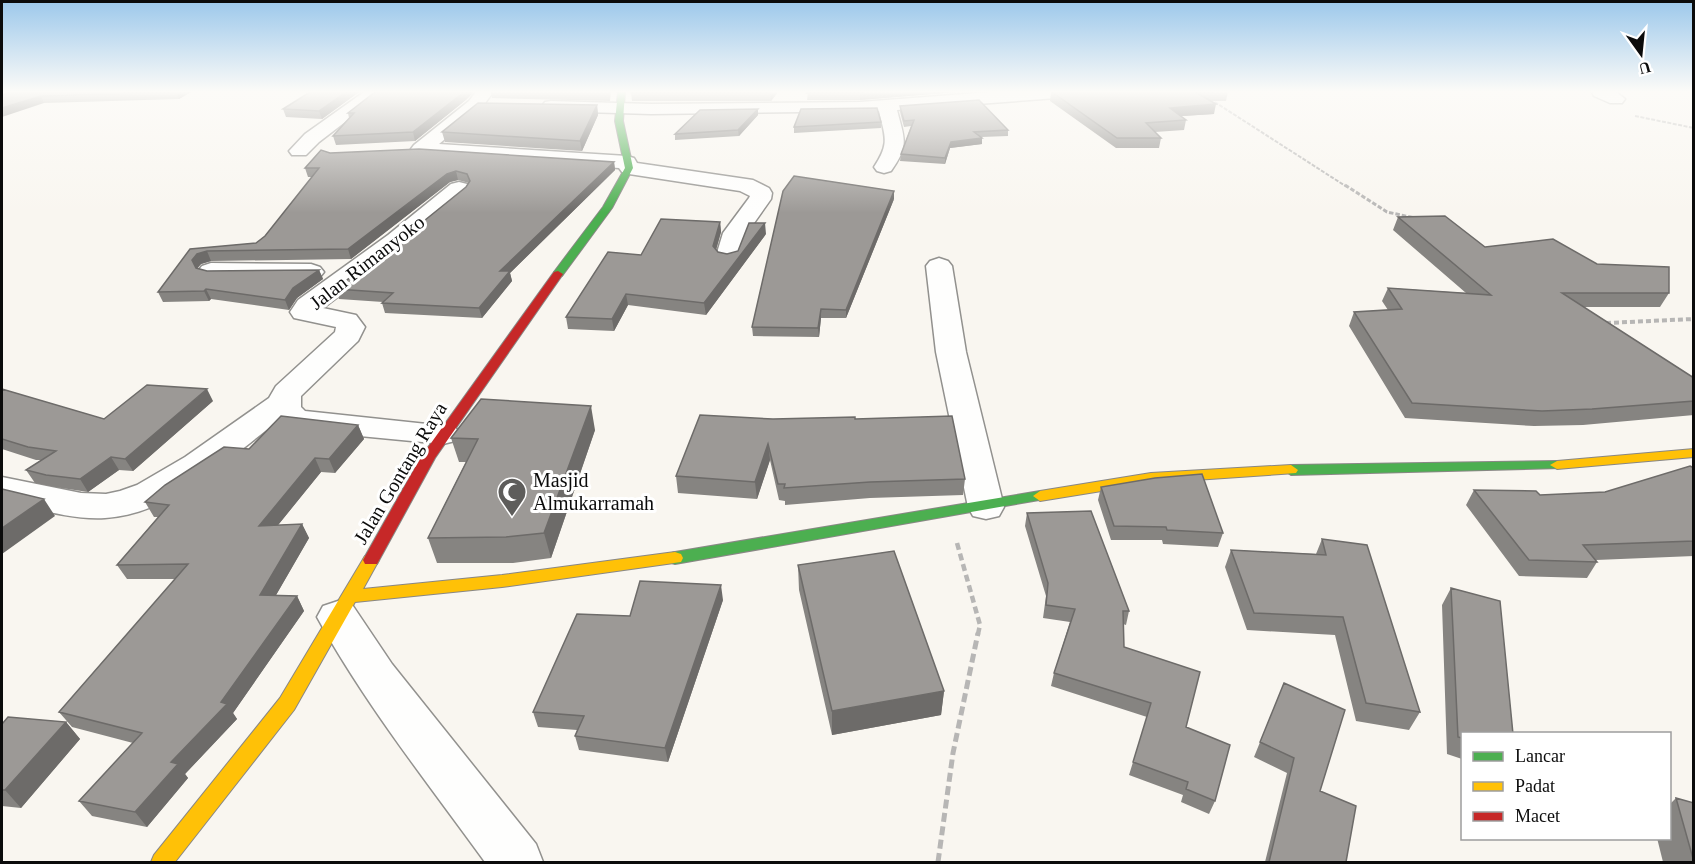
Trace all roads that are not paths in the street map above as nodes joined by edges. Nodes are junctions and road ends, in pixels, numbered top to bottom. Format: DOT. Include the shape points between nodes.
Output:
graph roads {
  1 [pos="320,132"];
  2 [pos="439,132"];
  3 [pos="624,132"];
  4 [pos="894,132"];
  5 [pos="299,151"];
  6 [pos="628,165"];
  7 [pos="884,167"];
  8 [pos="459,189"];
  9 [pos="728,256"];
  10 [pos="939,266"];
  11 [pos="356,270"];
  12 [pos="211,271"];
  13 [pos="283,403"];
  14 [pos="443,434"];
  15 [pos="1694,453"];
  16 [pos="2,489"];
  17 [pos="986,507"];
  18 [pos="345,607"];
  19 [pos="162,862"];
  20 [pos="517,862"];
  1 -- 5 [label="street"];
  2 -- 6 [label="street" via="412,150"];
  3 -- 6 [label="street"];
  4 -- 7 [label="street" via="897,144 894,156"];
  6 -- 9 [label="street" via="758,190 760,199 735,233"];
  6 -- 14 [label="street, Jalan Gontang Raya" via="607,208"];
  8 -- 11 [label="street, Jalan Rimanyoko"];
  10 -- 17 [label="street" via="951,352"];
  11 -- 12 [label="street"];
  11 -- 13 [label="street, Jalan Rimanyoko" via="316,298 304,312 346,321 351,327 348,336 286,393"];
  13 -- 14 [label="street" via="286,412 297,420"];
  13 -- 16 [label="street" via="184,473 139,499 105,506"];
  14 -- 18 [label="street, Jalan Gontang Raya"];
  15 -- 17 [label="street" via="1516,468 1227,472 1156,477"];
  17 -- 18 [label="street"];
  18 -- 19 [label="street, Jalan Gontang Raya" via="287,704"];
  18 -- 20 [label="street" via="376,678"];
}
